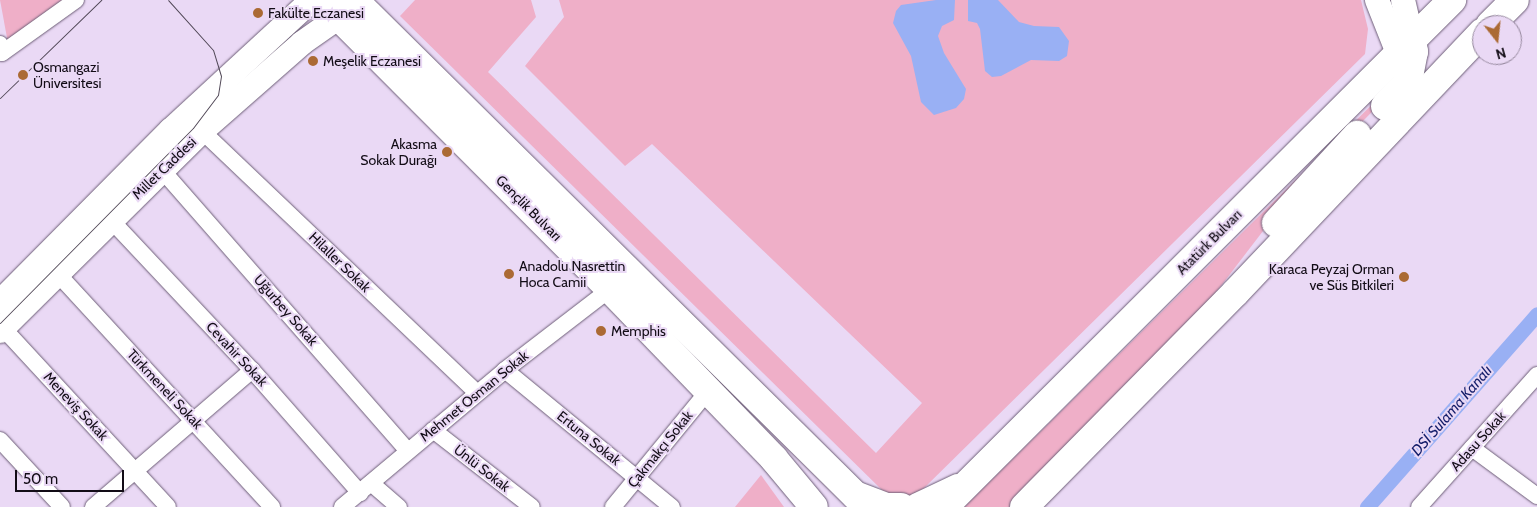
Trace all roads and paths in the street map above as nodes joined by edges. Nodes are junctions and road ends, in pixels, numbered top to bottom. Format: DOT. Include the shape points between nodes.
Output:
graph roads {
  1 [pos="76,0"];
  2 [pos="312,0"];
  3 [pos="1377,0"];
  4 [pos="1403,0"];
  5 [pos="1452,0"];
  6 [pos="1515,0"];
  7 [pos="348,4"];
  8 [pos="1500,15"];
  9 [pos="1472,41"];
  10 [pos="1472,43"];
  11 [pos="1408,48"];
  12 [pos="1,50"];
  13 [pos="202,132"];
  14 [pos="162,170"];
  15 [pos="110,219"];
  16 [pos="57,273"];
  17 [pos="610,289"];
  18 [pos="1235,293"];
  19 [pos="0,302"];
  20 [pos="1,330"];
  21 [pos="252,370"];
  22 [pos="505,370"];
  23 [pos="1537,375"];
  24 [pos="708,391"];
  25 [pos="476,393"];
  26 [pos="194,419"];
  27 [pos="433,430"];
  28 [pos="0,440"];
  29 [pos="1472,448"];
  30 [pos="408,450"];
  31 [pos="774,459"];
  32 [pos="135,470"];
  33 [pos="637,477"];
  34 [pos="966,484"];
  35 [pos="365,488"];
  36 [pos="1537,496"];
  37 [pos="861,501"];
  38 [pos="62,507"];
  39 [pos="93,507"];
  40 [pos="168,507"];
  41 [pos="272,507"];
  42 [pos="342,507"];
  43 [pos="399,507"];
  44 [pos="532,507"];
  45 [pos="613,507"];
  46 [pos="672,507"];
  47 [pos="794,507"];
  48 [pos="814,507"];
  49 [pos="901,507"];
  50 [pos="918,507"];
  51 [pos="944,507"];
  52 [pos="1024,507"];
  53 [pos="1419,507"];
  1 -- 12 [label="street"];
  2 -- 19 [label="main road, Millet Caddesi" via="171,130"];
  3 -- 11 [label="main road"];
  4 -- 11 [label="main road"];
  5 -- 11 [label="highway, Atatürk Bulvarı"];
  6 -- 8 [label="highway"];
  7 -- 13 [label="main road, Millet Caddesi"];
  7 -- 17 [label="highway, Gençlik Bulvarı"];
  7 -- 37 [label="highway, Gençlik Bulvarı"];
  9 -- 11 [label="highway"];
  10 -- 18 [label="highway"];
  11 -- 18 [label="highway" via="1408,82 1266,234"];
  11 -- 34 [label="highway, Atatürk Bulvarı"];
  13 -- 14 [label="main road, Millet Caddesi"];
  13 -- 25 [label="street, Hilaller Sokak"];
  14 -- 15 [label="main road, Millet Caddesi"];
  14 -- 30 [label="street, Uğurbey Sokak"];
  15 -- 16 [label="main road, Millet Caddesi"];
  15 -- 21 [label="street, Cevahir Sokak"];
  16 -- 20 [label="main road, Millet Caddesi"];
  16 -- 26 [label="street, Türkmeneli Sokak"];
  17 -- 22 [label="street, Mehmet Osman Sokak"];
  17 -- 24 [label="highway, Gençlik Bulvarı"];
  18 -- 52 [label="highway"];
  20 -- 32 [label="street, Meneviş Sokak"];
  21 -- 26 [label="street"];
  21 -- 35 [label="street, Cevahir Sokak"];
  22 -- 25 [label="street, Mehmet Osman Sokak"];
  22 -- 33 [label="street, Ertuna Sokak"];
  23 -- 29 [label="street, Adasu Sokak"];
  24 -- 31 [label="highway, Gençlik Bulvarı"];
  24 -- 33 [label="street, Çakmakçı Sokak"];
  25 -- 27 [label="street, Mehmet Osman Sokak"];
  26 -- 32 [label="street"];
  26 -- 41 [label="street, Türkmeneli Sokak"];
  27 -- 30 [label="street, Mehmet Osman Sokak"];
  27 -- 44 [label="street, Ünlü Sokak"];
  28 -- 38 [label="street"];
  29 -- 36 [label="street"];
  29 -- 53 [label="street, Adasu Sokak"];
  30 -- 35 [label="street, Mehmet Osman Sokak"];
  31 -- 47 [label="highway"];
  31 -- 48 [label="highway, Gençlik Bulvarı"];
  32 -- 39 [label="street"];
  32 -- 40 [label="street, Meneviş Sokak"];
  33 -- 45 [label="street, Çakmakçı Sokak"];
  33 -- 46 [label="street, Ertuna Sokak"];
  34 -- 50 [label="highway"];
  34 -- 51 [label="highway, Atatürk Bulvarı"];
  35 -- 42 [label="street, Mehmet Osman Sokak"];
  35 -- 43 [label="street, Cevahir Sokak"];
  37 -- 49 [label="highway"];
}
